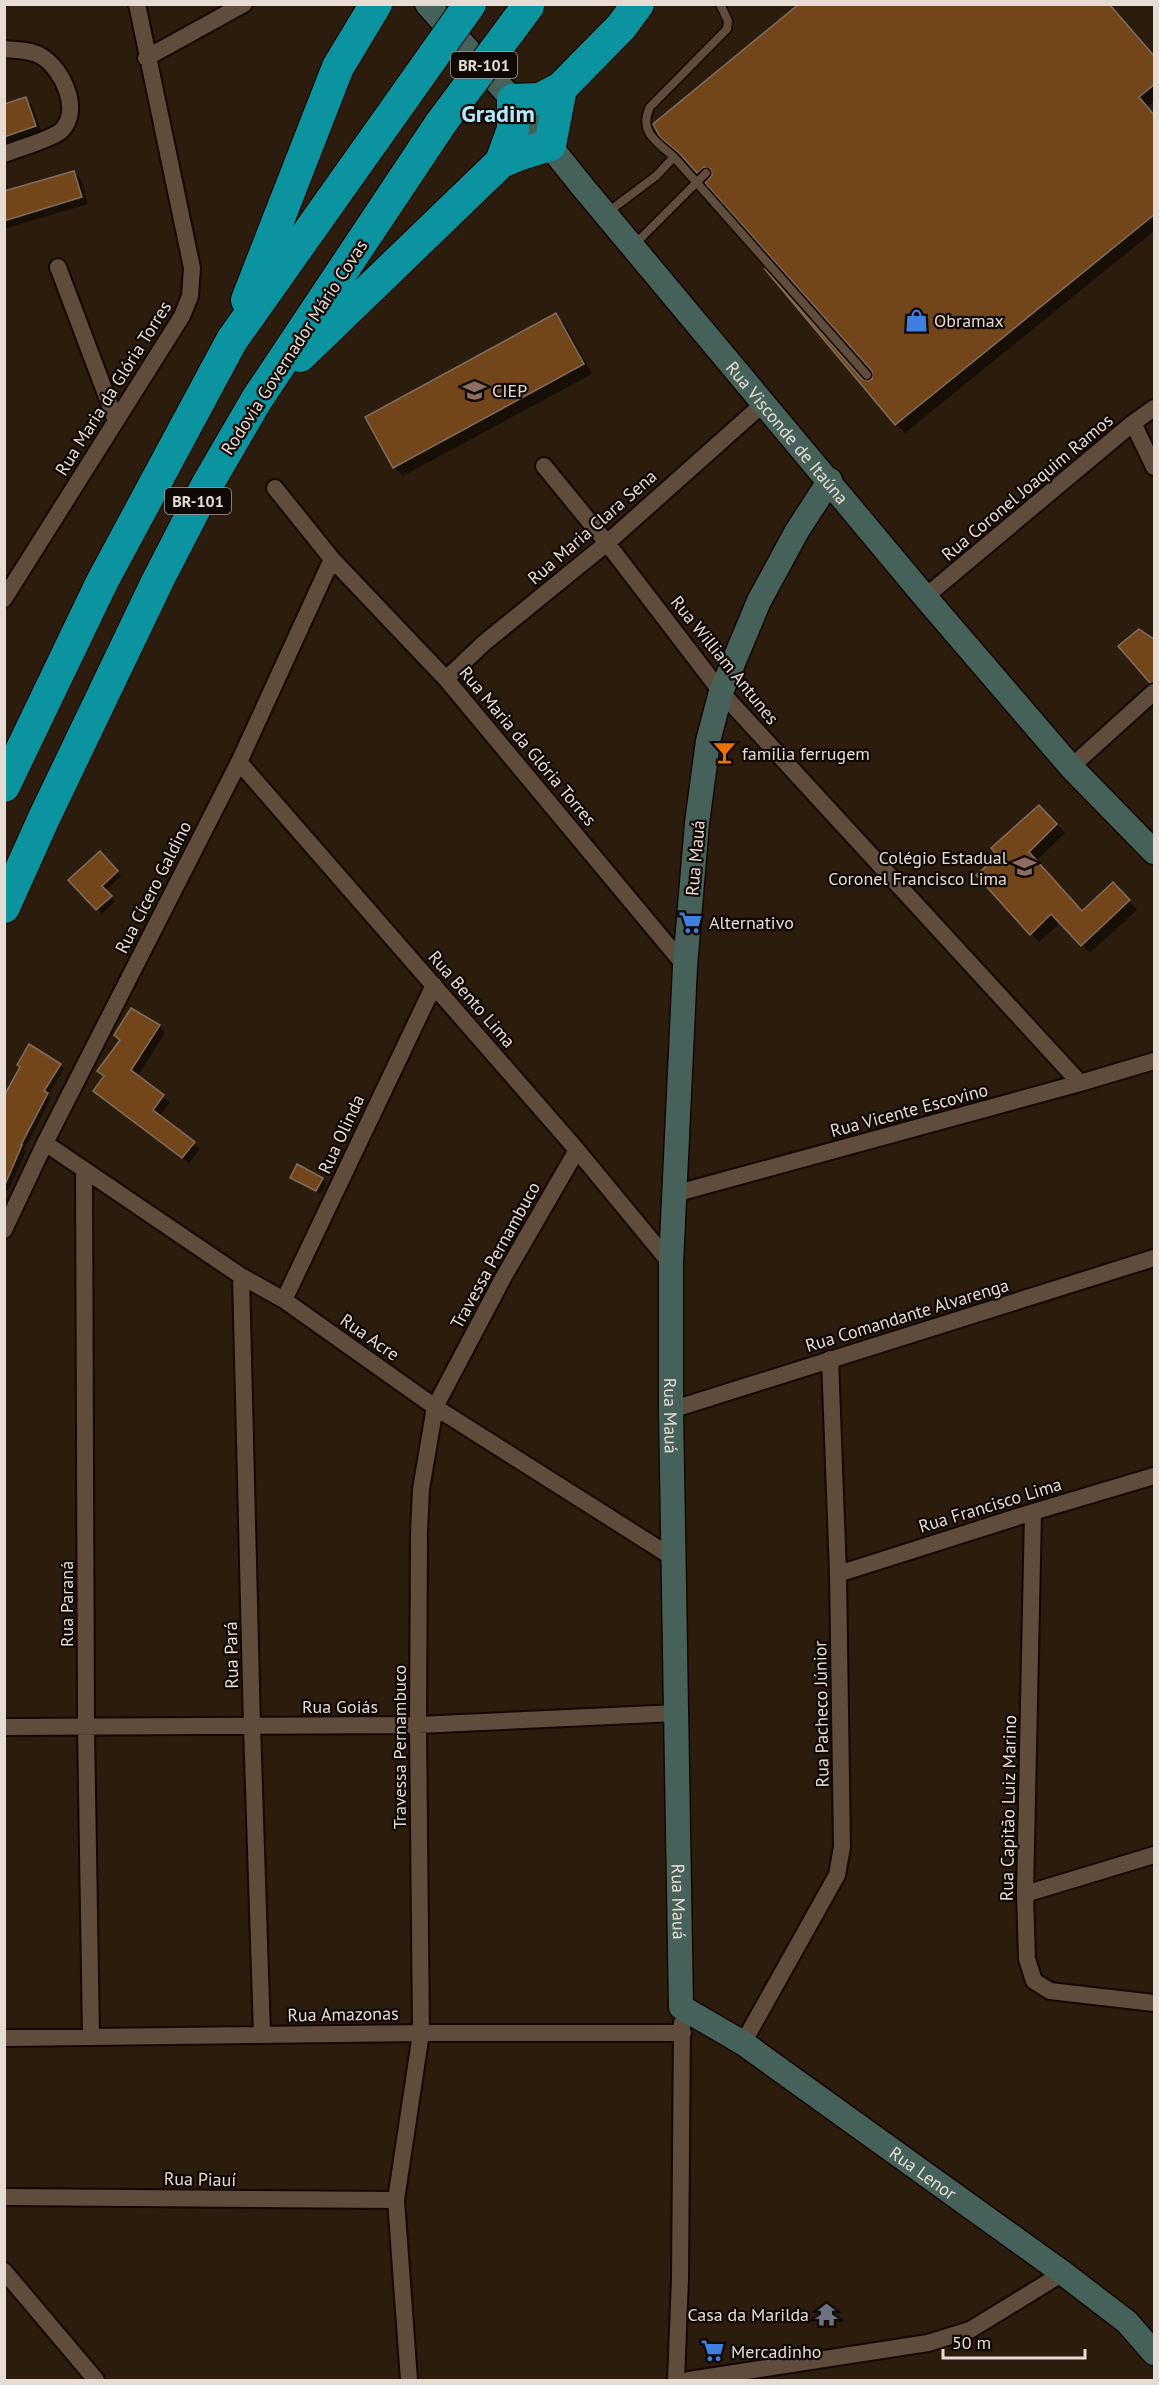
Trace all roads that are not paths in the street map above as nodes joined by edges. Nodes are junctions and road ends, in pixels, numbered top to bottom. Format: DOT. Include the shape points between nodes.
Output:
graph roads {
  1 [pos="137,4"];
  2 [pos="244,4"];
  3 [pos="376,4"];
  4 [pos="426,4"];
  5 [pos="470,4"];
  6 [pos="639,4"];
  7 [pos="720,4"];
  8 [pos="529,5"];
  9 [pos="4,49"];
  10 [pos="146,58"];
  11 [pos="561,88"];
  12 [pos="513,100"];
  13 [pos="549,145"];
  14 [pos="4,154"];
  15 [pos="674,157"];
  16 [pos="501,162"];
  17 [pos="706,173"];
  18 [pos="697,183"];
  19 [pos="606,214"];
  20 [pos="632,247"];
  21 [pos="58,267"];
  22 [pos="232,340"];
  23 [pos="867,375"];
  24 [pos="257,399"];
  25 [pos="763,404"];
  26 [pos="1155,408"];
  27 [pos="116,421"];
  28 [pos="1133,423"];
  29 [pos="544,466"];
  30 [pos="1155,467"];
  31 [pos="830,480"];
  32 [pos="275,488"];
  33 [pos="607,543"];
  34 [pos="332,559"];
  35 [pos="6,591"];
  36 [pos="925,597"];
  37 [pos="446,679"];
  38 [pos="721,692"];
  39 [pos="1155,692"];
  40 [pos="238,762"];
  41 [pos="1071,767"];
  42 [pos="4,786"];
  43 [pos="1155,852"];
  44 [pos="4,907"];
  45 [pos="685,966"];
  46 [pos="434,984"];
  47 [pos="1155,1061"];
  48 [pos="1080,1083"];
  49 [pos="45,1143"];
  50 [pos="577,1150"];
  51 [pos="84,1171"];
  52 [pos="674,1194"];
  53 [pos="4,1230"];
  54 [pos="1155,1258"];
  55 [pos="671,1264"];
  56 [pos="241,1276"];
  57 [pos="284,1299"];
  58 [pos="830,1359"];
  59 [pos="435,1407"];
  60 [pos="671,1410"];
  61 [pos="1155,1476"];
  62 [pos="1033,1512"];
  63 [pos="675,1559"];
  64 [pos="838,1574"];
  65 [pos="676,1713"];
  66 [pos="418,1725"];
  67 [pos="252,1726"];
  68 [pos="4,1727"];
  69 [pos="86,1728"];
  70 [pos="1155,1855"];
  71 [pos="1025,1894"];
  72 [pos="1155,2003"];
  73 [pos="681,2007"];
  74 [pos="421,2032"];
  75 [pos="683,2033"];
  76 [pos="262,2034"];
  77 [pos="91,2037"];
  78 [pos="4,2038"];
  79 [pos="743,2043"];
  80 [pos="4,2197"];
  81 [pos="396,2200"];
  82 [pos="4,2271"];
  83 [pos="1063,2273"];
  84 [pos="1155,2353"];
  85 [pos="96,2380"];
  86 [pos="408,2380"];
  87 [pos="676,2380"];
  88 [pos="689,2380"];
  1 -- 10 [label="street, Rua Maria da Glória Torres"];
  2 -- 10 [label="street"];
  3 -- 22 [label="highway" via="338,67"];
  4 -- 12 [label="street, Rua Visconde de Itaúna"];
  5 -- 22 [label="highway, BR-101, bridge"];
  6 -- 11 [label="highway"];
  7 -- 15 [label="lane" via="728,21 727,29 650,107 644,118 654,139"];
  8 -- 24 [label="highway, Rodovia Governador Mário Covas / BR-101, bridge" via="441,123"];
  9 -- 14 [label="street" via="39,54 52,64 71,99 70,118 60,132"];
  10 -- 27 [label="street, Rua Maria da Glória Torres" via="192,268 190,296 183,316"];
  11 -- 12 [label="highway" via="540,99"];
  11 -- 13 [label="highway"];
  12 -- 13 [label="street, Rua Visconde de Itaúna"];
  12 -- 16 [label="highway" via="513,129"];
  13 -- 16 [label="highway"];
  13 -- 19 [label="street, Rua Visconde de Itaúna"];
  15 -- 18 [label="lane"];
  15 -- 19 [label="lane"];
  16 -- 24 [label="highway"];
  17 -- 18 [label="lane"];
  18 -- 20 [label="lane"];
  18 -- 23 [label="lane"];
  19 -- 20 [label="street, Rua Visconde de Itaúna"];
  20 -- 25 [label="street, Rua Visconde de Itaúna"];
  21 -- 27 [label="street"];
  22 -- 42 [label="highway, BR-101" via="102,582"];
  24 -- 44 [label="highway, Rodovia Governador Mário Covas / BR-101" via="158,580"];
  25 -- 31 [label="street, Rua Visconde de Itaúna"];
  25 -- 33 [label="street, Rua Maria Clara Sena"];
  26 -- 28 [label="street, Rua Coronel Joaquim Ramos"];
  27 -- 35 [label="street, Rua Maria da Glória Torres"];
  28 -- 30 [label="street"];
  28 -- 36 [label="street, Rua Coronel Joaquim Ramos"];
  29 -- 33 [label="street, Rua William Antunes"];
  31 -- 36 [label="street, Rua Visconde de Itaúna"];
  31 -- 38 [label="street, Rua Mauá" via="759,601"];
  32 -- 34 [label="street, Rua Maria da Glória Torres"];
  33 -- 37 [label="street, Rua Maria Clara Sena"];
  33 -- 38 [label="street, Rua William Antunes"];
  34 -- 37 [label="street, Rua Maria da Glória Torres"];
  34 -- 40 [label="street, Rua Cícero Galdino"];
  36 -- 41 [label="street, Rua Visconde de Itaúna"];
  37 -- 45 [label="street, Rua Maria da Glória Torres"];
  38 -- 45 [label="street, Rua Mauá" via="703,776"];
  38 -- 48 [label="street, Rua William Antunes"];
  39 -- 41 [label="street"];
  40 -- 46 [label="street, Rua Bento Lima"];
  40 -- 49 [label="street, Rua Cícero Galdino"];
  41 -- 43 [label="street, Rua Visconde de Itaúna"];
  45 -- 52 [label="street, Rua Mauá"];
  46 -- 50 [label="street, Rua Bento Lima"];
  46 -- 57 [label="street, Rua Olinda"];
  47 -- 48 [label="street, Rua Vicente Escovino"];
  48 -- 52 [label="street, Rua Vicente Escovino"];
  49 -- 51 [label="street, Rua Acre"];
  49 -- 53 [label="street, Rua Cícero Galdino"];
  50 -- 55 [label="street, Rua Bento Lima"];
  50 -- 59 [label="street, Travessa Pernambuco"];
  51 -- 56 [label="street, Rua Acre"];
  51 -- 69 [label="street, Rua Paraná"];
  52 -- 55 [label="street, Rua Mauá"];
  54 -- 58 [label="street, Rua Comandante Alvarenga"];
  55 -- 60 [label="street, Rua Mauá"];
  56 -- 57 [label="street, Rua Acre"];
  56 -- 67 [label="street, Rua Pará"];
  57 -- 59 [label="street, Rua Acre"];
  58 -- 60 [label="street, Rua Comandante Alvarenga"];
  58 -- 64 [label="street, Rua Pacheco Júnior"];
  59 -- 63 [label="street, Rua Acre"];
  59 -- 66 [label="street, Travessa Pernambuco" via="421,1489"];
  60 -- 63 [label="street, Rua Mauá"];
  61 -- 62 [label="street, Rua Francisco Lima"];
  62 -- 64 [label="street, Rua Francisco Lima"];
  62 -- 71 [label="street, Rua Capitão Luiz Marino"];
  63 -- 65 [label="street, Rua Mauá"];
  64 -- 79 [label="street, Rua Pacheco Júnior" via="842,1847 837,1875"];
  65 -- 66 [label="street, Rua Goiás"];
  65 -- 73 [label="street, Rua Mauá"];
  66 -- 67 [label="street, Rua Goiás"];
  66 -- 74 [label="street, Travessa Pernambuco"];
  67 -- 69 [label="street, Rua Goiás"];
  67 -- 76 [label="street, Rua Pará"];
  68 -- 69 [label="street, Rua Goiás"];
  69 -- 77 [label="street, Rua Paraná"];
  70 -- 71 [label="street"];
  71 -- 72 [label="street, Rua Capitão Luiz Marino" via="1027,1959 1034,1981 1050,1991"];
  73 -- 75 [label="street, Rua Mauá"];
  73 -- 79 [label="street, Rua Lenor"];
  74 -- 75 [label="street, Rua Amazonas"];
  74 -- 76 [label="street, Rua Amazonas"];
  74 -- 81 [label="street, Travessa Pernambuco"];
  75 -- 87 [label="street, Rua Mauá"];
  76 -- 77 [label="street, Rua Amazonas"];
  77 -- 78 [label="street, Rua Amazonas"];
  79 -- 83 [label="street, Rua Lenor"];
  80 -- 81 [label="street, Rua Piauí"];
  81 -- 86 [label="street, Travessa Pernambuco"];
  82 -- 85 [label="street"];
  83 -- 84 [label="street, Rua Lenor" via="1127,2322"];
  83 -- 88 [label="street" via="970,2330 928,2343"];
}
